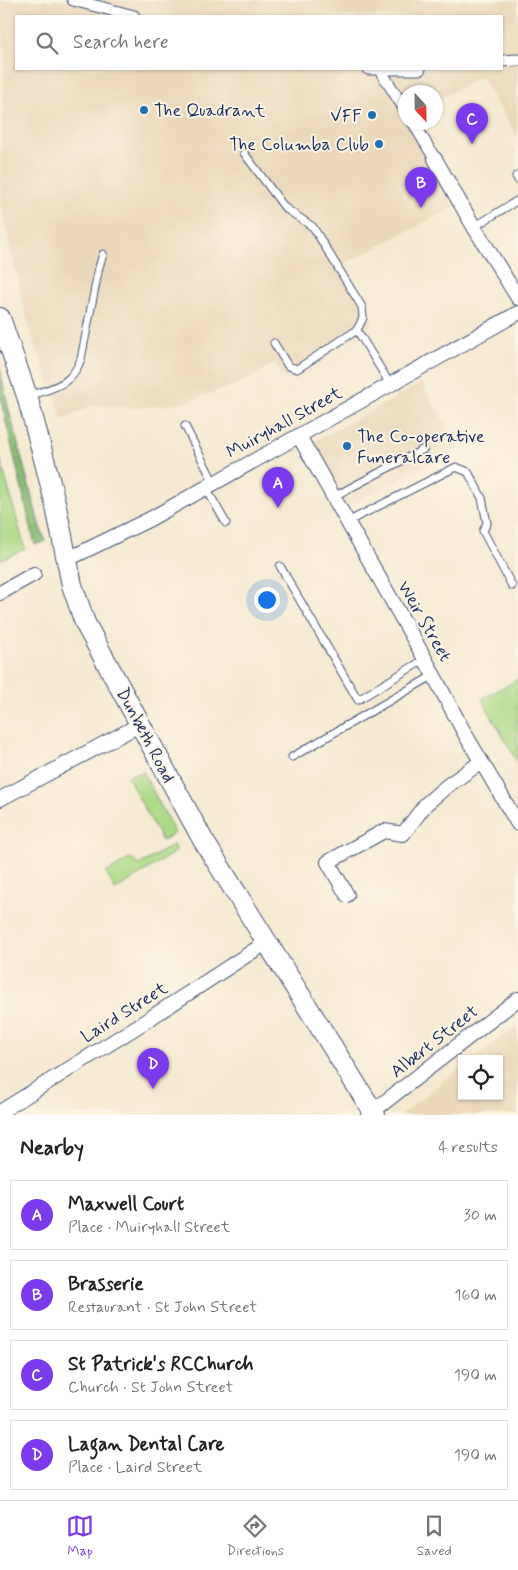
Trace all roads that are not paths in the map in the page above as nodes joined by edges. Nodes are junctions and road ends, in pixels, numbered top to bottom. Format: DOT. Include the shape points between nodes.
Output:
graph roads {
  1 [pos="73,0"];
  2 [pos="130,15"];
  3 [pos="518,60"];
  4 [pos="503,61"];
  5 [pos="375,70"];
  6 [pos="398,100"];
  7 [pos="418,130"];
  8 [pos="244,153"];
  9 [pos="435,159"];
  10 [pos="518,200"];
  11 [pos="474,227"];
  12 [pos="103,254"];
  13 [pos="518,298"];
  14 [pos="518,313"];
  15 [pos="0,318"];
  16 [pos="357,330"];
  17 [pos="274,343"];
  18 [pos="390,384"];
  19 [pos="27,396"];
  20 [pos="185,426"];
  21 [pos="299,436"];
  22 [pos="424,449"];
  23 [pos="210,486"];
  24 [pos="333,497"];
  25 [pos="226,522"];
  26 [pos="347,522"];
  27 [pos="66,560"];
  28 [pos="280,566"];
  29 [pos="34,574"];
  30 [pos="512,586"];
  31 [pos="0,593"];
  32 [pos="425,659"];
  33 [pos="434,675"];
  34 [pos="141,724"];
  35 [pos="292,758"];
  36 [pos="481,762"];
  37 [pos="0,799"];
  38 [pos="518,824"];
  39 [pos="347,895"];
  40 [pos="267,942"];
  41 [pos="518,999"];
  42 [pos="0,1112"];
  43 [pos="372,1114"];
  1 -- 2 [label="street"];
  3 -- 4 [label="street"];
  5 -- 6 [label="street"];
  7 -- 9 [label="street"];
  8 -- 16 [label="lane" via="285,208 313,227 362,307 363,318"];
  9 -- 11 [label="street"];
  10 -- 11 [label="lane"];
  11 -- 13 [label="street"];
  12 -- 19 [label="lane" via="77,371 69,380"];
  14 -- 18 [label="street, Muiryhall Street"];
  15 -- 19 [label="main road, Dunbeth Road"];
  16 -- 17 [label="lane" via="297,369 288,366"];
  16 -- 18 [label="lane"];
  18 -- 21 [label="street, Muiryhall Street"];
  19 -- 27 [label="main road, Dunbeth Road" via="56,502"];
  20 -- 23 [label="lane"];
  21 -- 23 [label="street, Muiryhall Street"];
  21 -- 24 [label="street, Weir Street"];
  22 -- 24 [label="lane"];
  23 -- 25 [label="lane"];
  23 -- 27 [label="street, Muiryhall Street"];
  24 -- 26 [label="street, Weir Street"];
  26 -- 30 [label="lane" via="456,467 468,472 482,498 487,523 483,531"];
  26 -- 32 [label="street, Weir Street"];
  27 -- 34 [label="main road, Dunbeth Road" via="85,623"];
  28 -- 32 [label="lane" via="358,700"];
  29 -- 31 [label="street"];
  32 -- 33 [label="street, Weir Street"];
  33 -- 35 [label="lane"];
  33 -- 36 [label="street, Weir Street"];
  34 -- 37 [label="street"];
  34 -- 40 [label="main road, Dunbeth Road" via="203,840"];
  36 -- 38 [label="street, Weir Street"];
  36 -- 39 [label="street" via="426,804 403,834 384,831 328,862"];
  40 -- 42 [label="street, Laird Street"];
  40 -- 43 [label="main road, Dunbeth Road"];
  41 -- 43 [label="street, Albert Street"];
}
